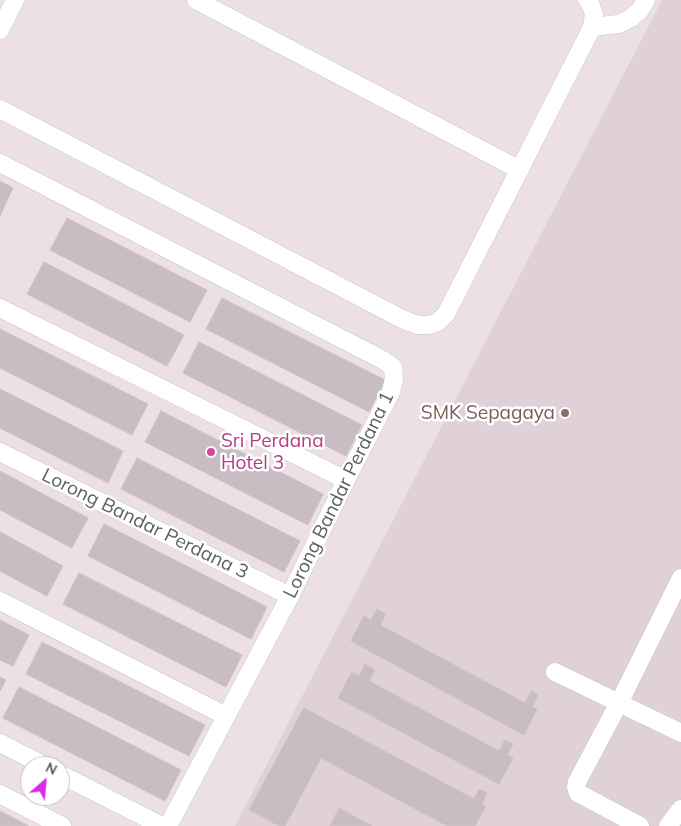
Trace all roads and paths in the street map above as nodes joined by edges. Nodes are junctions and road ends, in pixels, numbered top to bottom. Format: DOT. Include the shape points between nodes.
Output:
graph roads {
  1 [pos="15,0"];
  2 [pos="196,0"];
  3 [pos="587,0"];
  4 [pos="646,0"];
  5 [pos="592,27"];
  6 [pos="0,30"];
  7 [pos="0,109"];
  8 [pos="0,163"];
  9 [pos="520,170"];
  10 [pos="0,308"];
  11 [pos="0,452"];
  12 [pos="346,480"];
  13 [pos="681,578"];
  14 [pos="290,596"];
  15 [pos="0,601"];
  16 [pos="555,672"];
  17 [pos="619,703"];
  18 [pos="226,716"];
  19 [pos="681,734"];
  20 [pos="0,743"];
  21 [pos="25,756"];
  22 [pos="70,779"];
  23 [pos="0,794"];
  24 [pos="681,809"];
  25 [pos="158,825"];
  26 [pos="62,826"];
  27 [pos="640,826"];
  28 [pos="668,826"];
  1 -- 6 [label="street"];
  2 -- 9 [label="street"];
  3 -- 5 [label="street" via="594,14"];
  4 -- 5 [label="street" via="640,10 619,24"];
  5 -- 9 [label="street"];
  7 -- 9 [label="street" via="418,325 438,322 446,314"];
  8 -- 12 [label="street, Lorong Bandar Perdana 1" via="393,367 391,392"];
  10 -- 12 [label="street"];
  11 -- 14 [label="street, Lorong Bandar Perdana 3"];
  12 -- 14 [label="street, Lorong Bandar Perdana 1"];
  13 -- 17 [label="street"];
  14 -- 18 [label="street, Lorong Bandar Perdana 1"];
  15 -- 18 [label="street"];
  16 -- 17 [label="street"];
  17 -- 19 [label="street"];
  17 -- 27 [label="street" via="576,787 578,793"];
  18 -- 25 [label="street, Lorong Bandar Perdana 1"];
  20 -- 21 [label="street"];
  22 -- 25 [label="street"];
  23 -- 26 [label="street"];
  24 -- 28 [label="street"];
}
